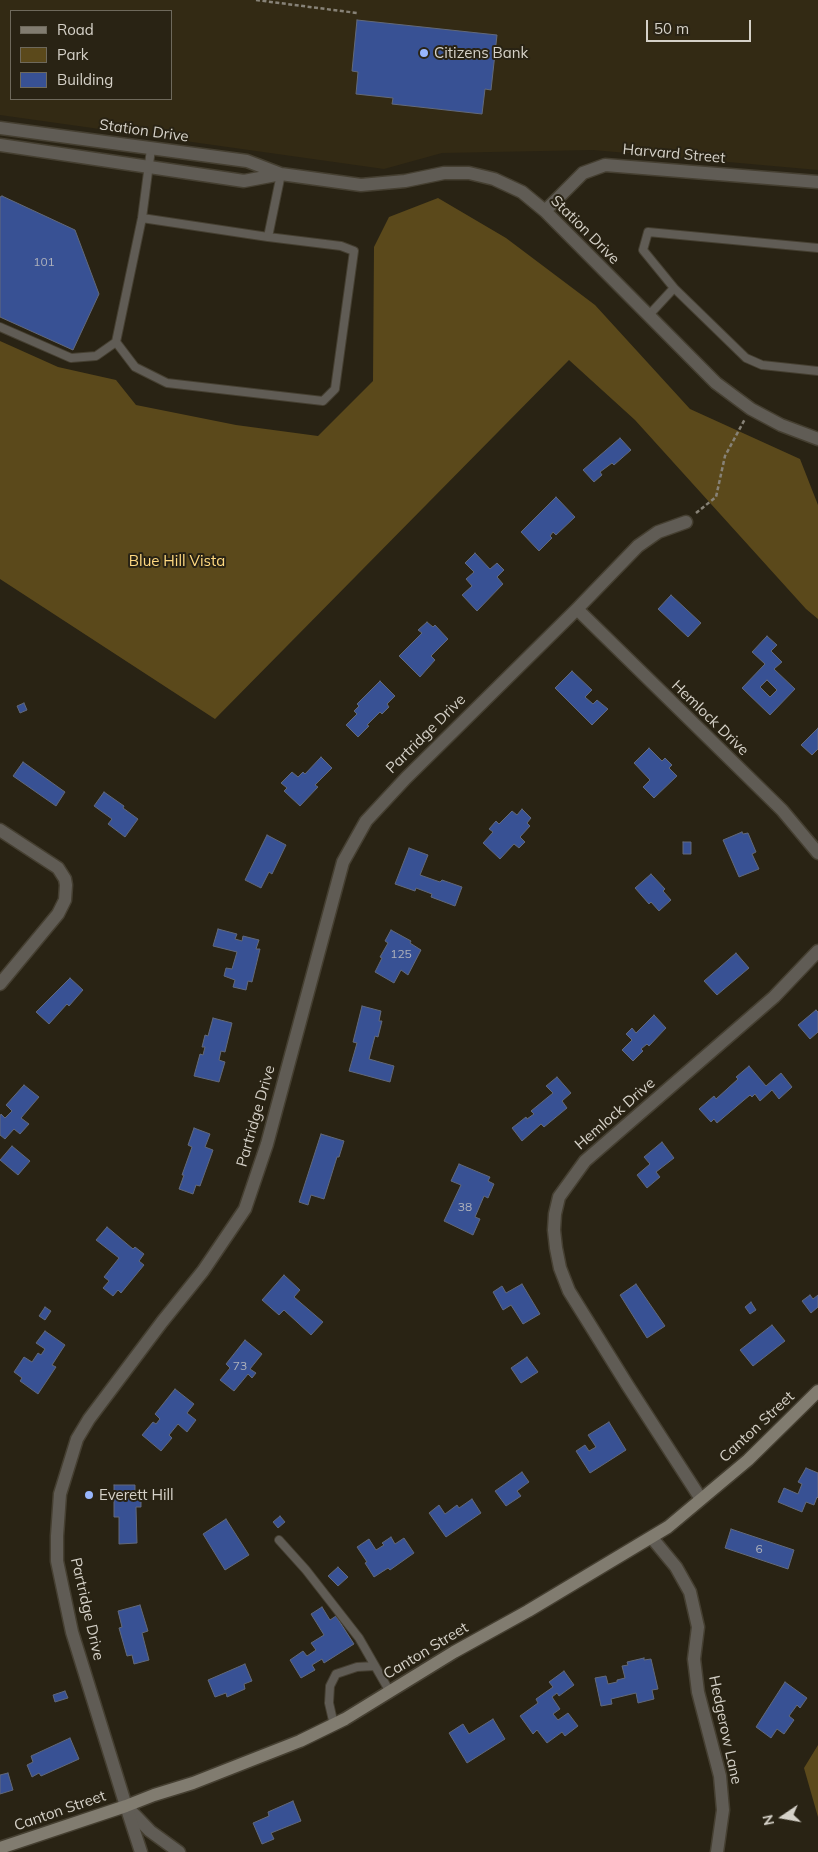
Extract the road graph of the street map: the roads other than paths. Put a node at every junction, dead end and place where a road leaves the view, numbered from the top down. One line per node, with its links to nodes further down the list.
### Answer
1 (0, 128): 3 (street, Station Drive)
2 (0, 145): 4 (street, Station Drive)
3 (151, 149): 4 (lane); 5 (street, Station Drive)
4 (148, 167): 5 (street, Station Drive); 8 (lane)
5 (282, 174): 7 (street, Station Drive); 9 (lane)
6 (818, 182): 7 (street, Harvard Street)
7 (545, 211): 12 (street, Station Drive)
8 (142, 218): 9 (lane); 14 (lane)
9 (268, 238): 14 (lane)
10 (818, 248): 11 (lane)
11 (674, 288): 12 (lane); 15 (lane)
12 (649, 315): 16 (street, Station Drive)
13 (0, 327): 14 (lane)
14 (116, 342)
15 (818, 370)
16 (818, 439)
17 (686, 522): 18 (street, Partridge Drive)
18 (577, 609): 20 (street, Hemlock Drive); 30 (street, Partridge Drive)
19 (0, 830): 22 (street)
20 (818, 853)
21 (818, 951): 24 (street, Hemlock Drive)
22 (0, 984)
23 (818, 1391): 24 (main road, Canton Street)
24 (700, 1500): 25 (main road, Canton Street)
25 (652, 1538): 28 (main road, Canton Street); 34 (street, Hedgerow Lane)
26 (280, 1540): 27 (lane)
27 (375, 1666): 28 (lane); 29 (lane)
28 (390, 1692): 29 (main road, Canton Street)
29 (334, 1725): 30 (main road, Canton Street)
30 (126, 1806): 31 (main road, Canton Street); 32 (street, Partridge Drive); 33 (street)
31 (0, 1848)
32 (141, 1852)
33 (179, 1852)
34 (717, 1852)

